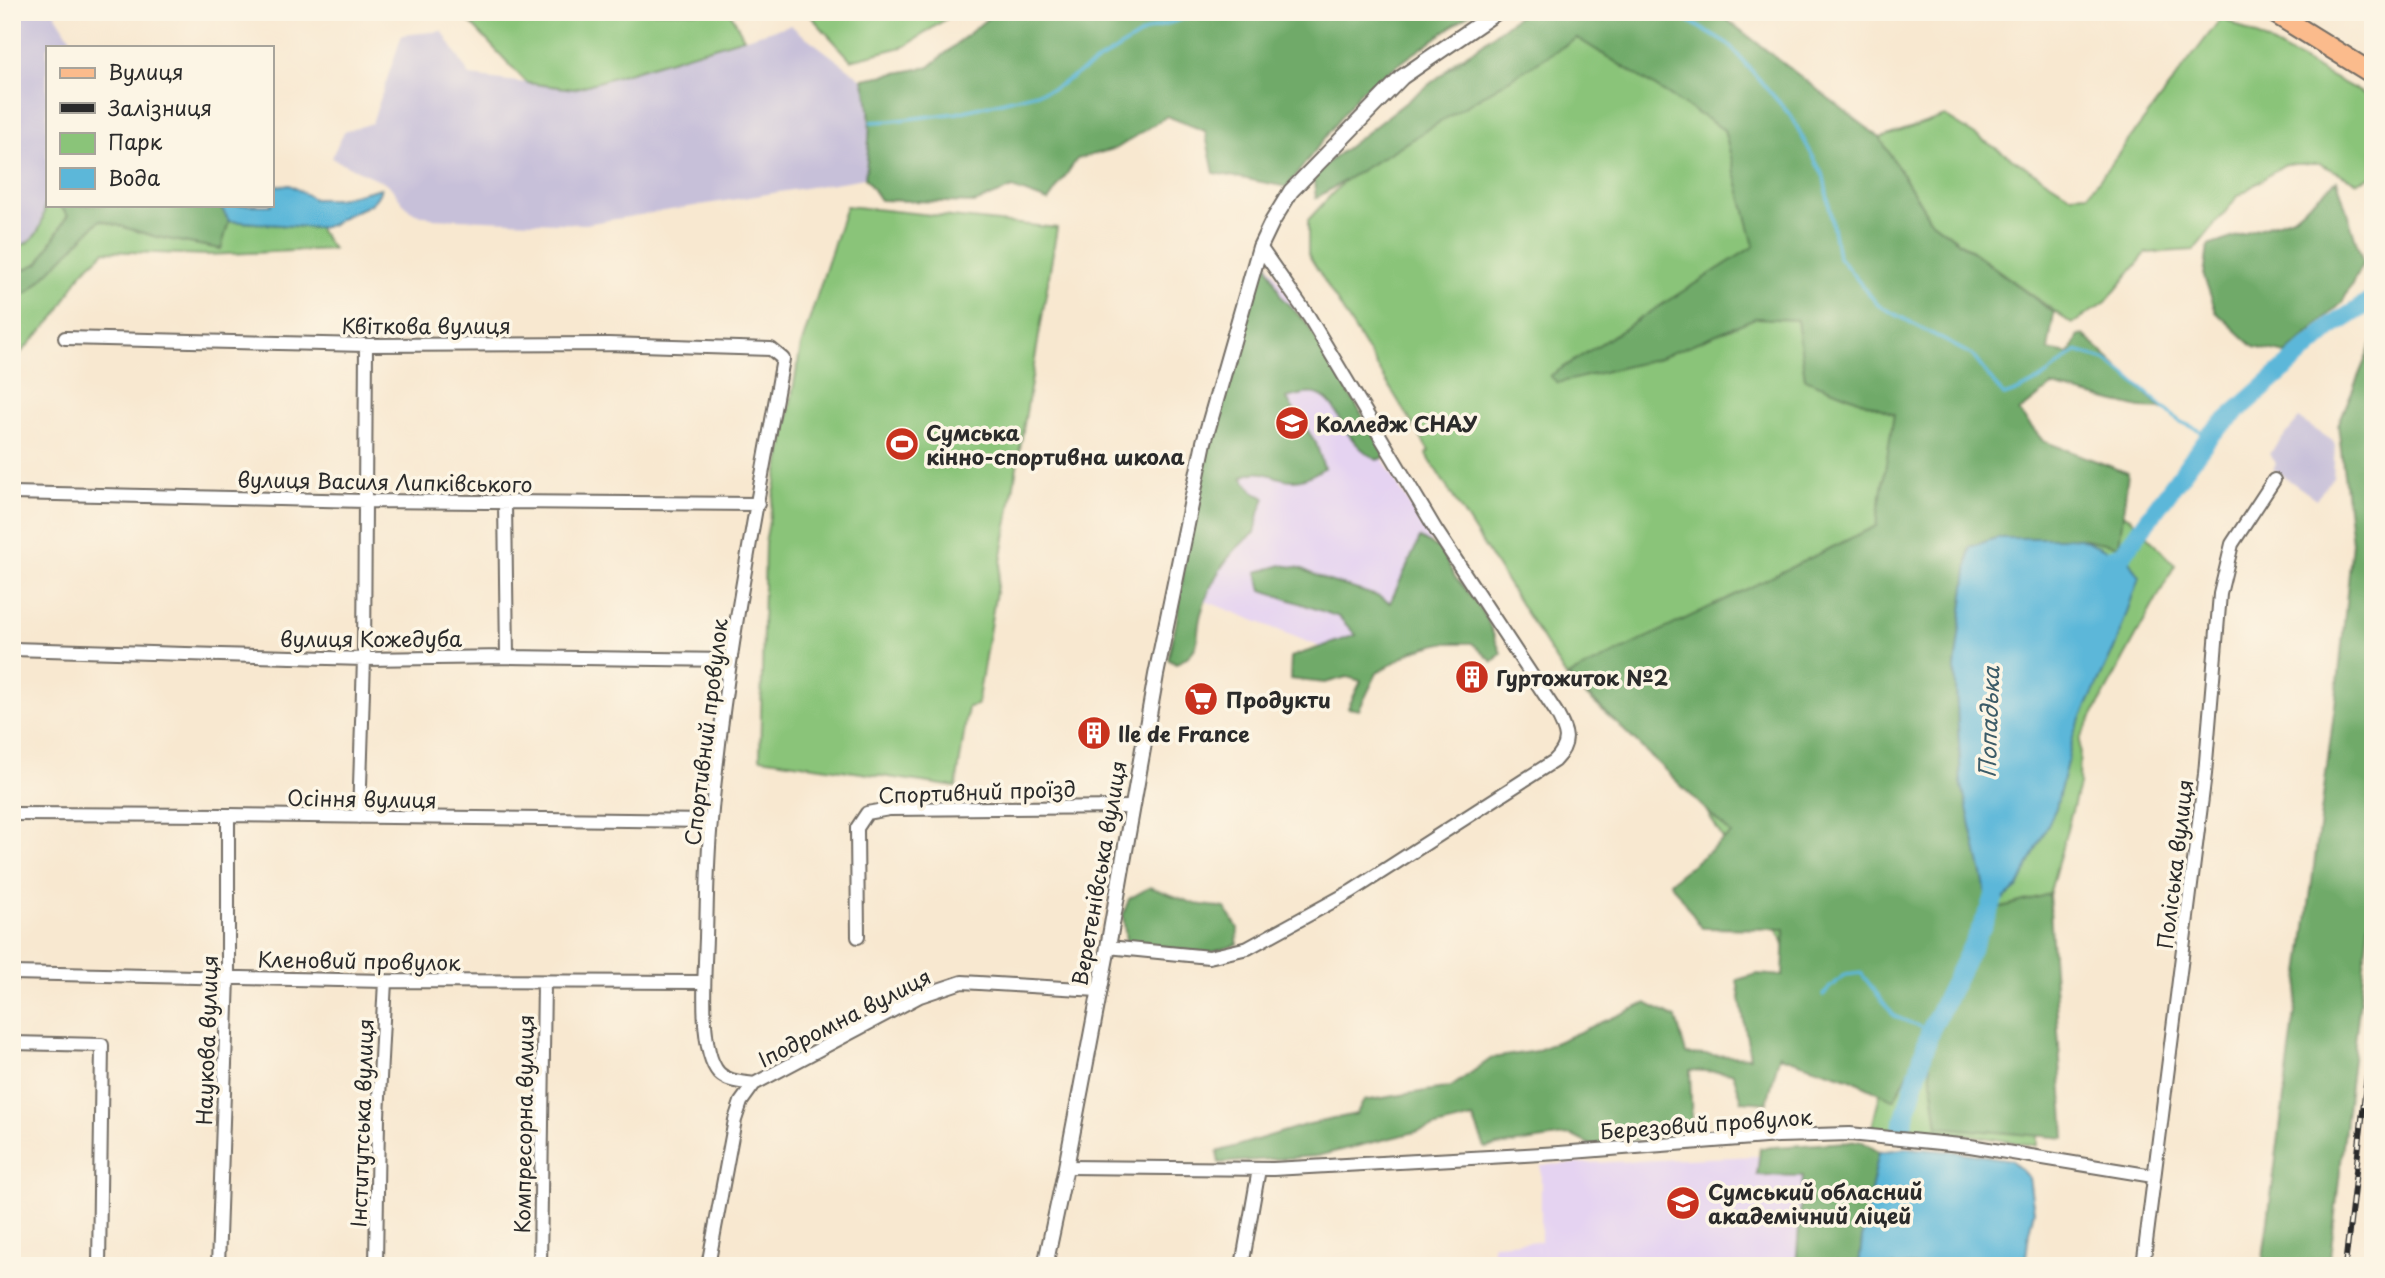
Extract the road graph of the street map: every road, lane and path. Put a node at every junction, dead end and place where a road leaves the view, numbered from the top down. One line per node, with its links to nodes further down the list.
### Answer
1 (1497, 12): 4 (street, Веретенівська вулиця)
2 (2273, 12): 3 (main road)
3 (2373, 74)
4 (1260, 247): 17 (street, Веретенівська вулиця); 23 (street)
5 (65, 338): 6 (street, Квіткова вулиця)
6 (366, 345): 7 (street, Квіткова вулиця); 10 (street)
7 (783, 359): 12 (street, Спортивний провулок)
8 (2274, 480): 34 (street, Поліська вулиця)
9 (12, 493): 10 (street, вулиця Василя Липківського)
10 (365, 501): 11 (street, вулиця Василя Липківського); 15 (street)
11 (505, 502): 12 (street, вулиця Василя Липківського); 14 (street)
12 (758, 504): 16 (street, Спортивний провулок)
13 (12, 649): 15 (street, вулиця Кожедуба)
14 (507, 657): 15 (street, вулиця Кожедуба); 16 (street, вулиця Кожедуба)
15 (364, 659): 20 (street)
16 (730, 660): 21 (street, Спортивний провулок)
17 (1132, 807): 22 (street, Спортивний проїзд); 23 (street, Веретенівська вулиця)
18 (12, 814): 19 (street, Осіння вулиця)
19 (228, 814): 20 (street, Осіння вулиця); 25 (street, Наукова вулиця)
20 (359, 817): 21 (street, Осіння вулиця)
21 (711, 821): 28 (street, Спортивний провулок)
22 (858, 937)
23 (1108, 947): 29 (street, Веретенівська вулиця)
24 (12, 973): 25 (street, Кленовий провулок)
25 (228, 977): 26 (street, Кленовий провулок); 36 (street, Наукова вулиця)
26 (385, 981): 27 (street, Кленовий провулок); 37 (street, Інститутська вулиця)
27 (544, 982): 28 (street, Кленовий провулок); 38 (street, Компресорна вулиця)
28 (704, 982): 31 (street, Спортивний провулок)
29 (1098, 990): 31 (street, Іподромна вулиця); 32 (street, Веретенівська вулиця)
30 (12, 1043): 35 (street)
31 (754, 1084): 39 (street, Іподромна вулиця)
32 (1066, 1167): 33 (street, Березовий провулок); 40 (street, Веретенівська вулиця)
33 (1259, 1169): 34 (street, Березовий провулок); 41 (street)
34 (2153, 1176): 42 (street, Поліська вулиця)
35 (99, 1266)
36 (218, 1266)
37 (376, 1266)
38 (540, 1266)
39 (708, 1266)
40 (1045, 1266)
41 (1242, 1266)
42 (2143, 1266)

